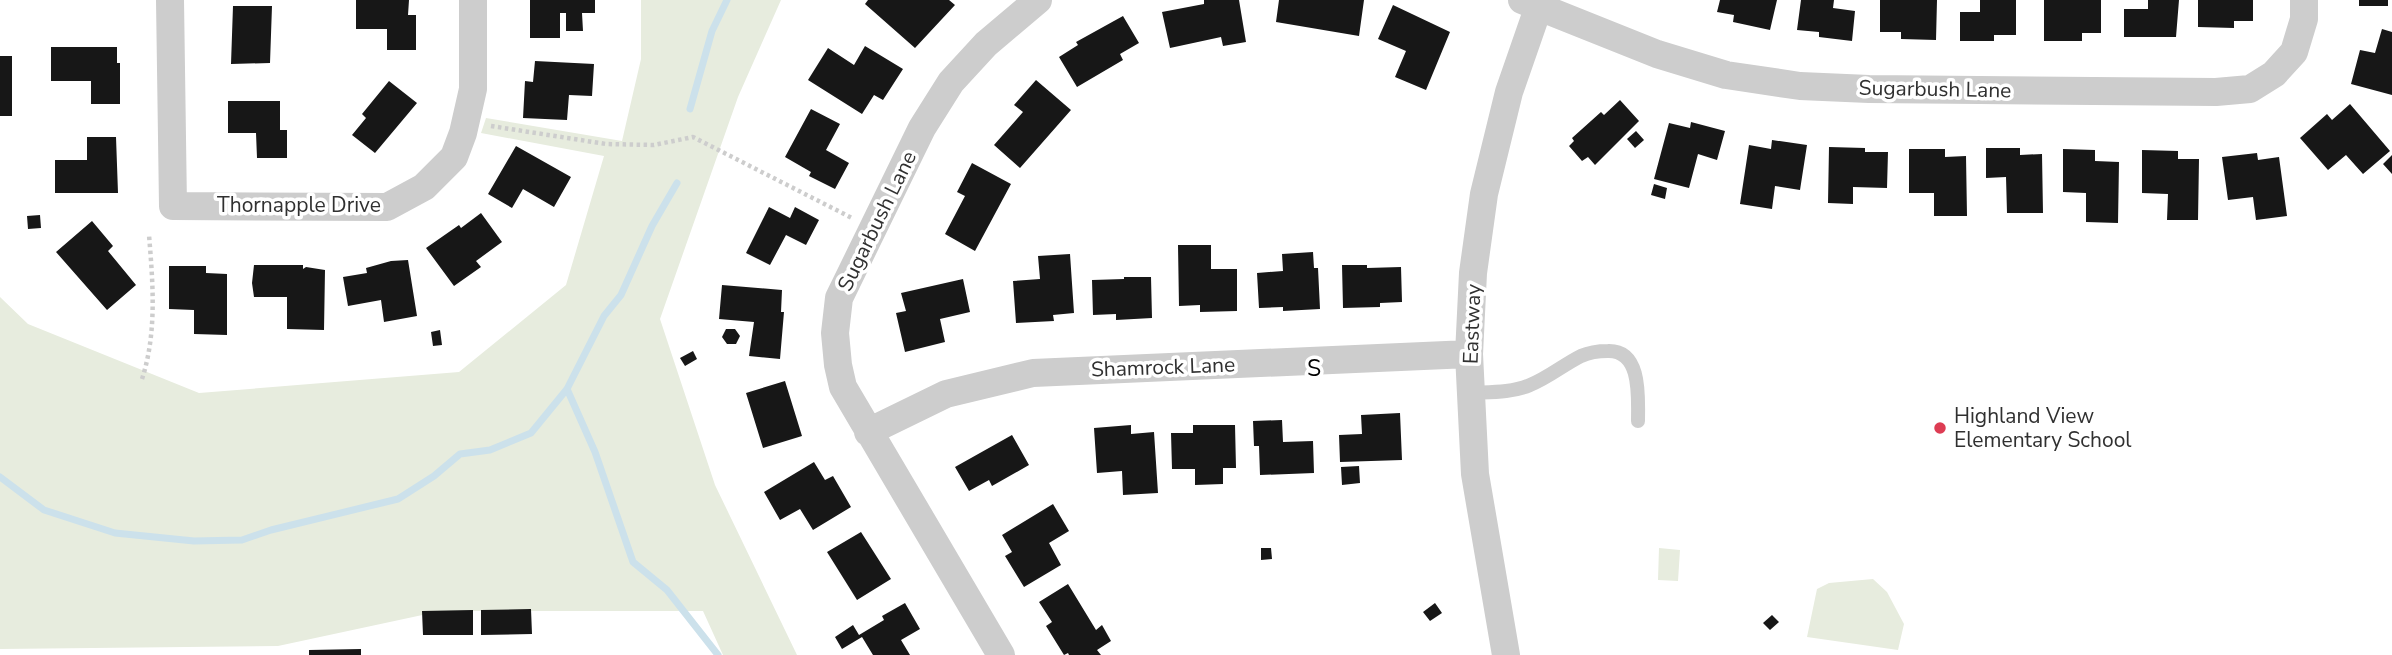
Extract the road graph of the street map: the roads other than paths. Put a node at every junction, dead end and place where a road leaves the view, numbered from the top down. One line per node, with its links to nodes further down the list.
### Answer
1 (170, 0): 2 (street, Thornapple Drive)
2 (472, 0)
3 (1038, 0): 9 (street, Sugarbush Lane)
4 (2304, 0): 5 (street, Sugarbush Lane)
5 (1534, 2): 6 (street, Eastway)
6 (1469, 354): 7 (street, Eastway); 9 (street, Shamrock Lane)
7 (1471, 393): 8 (lane); 11 (street, Eastway)
8 (1638, 421)
9 (868, 432): 10 (street, Sugarbush Lane)
10 (1001, 655)
11 (1506, 655)

